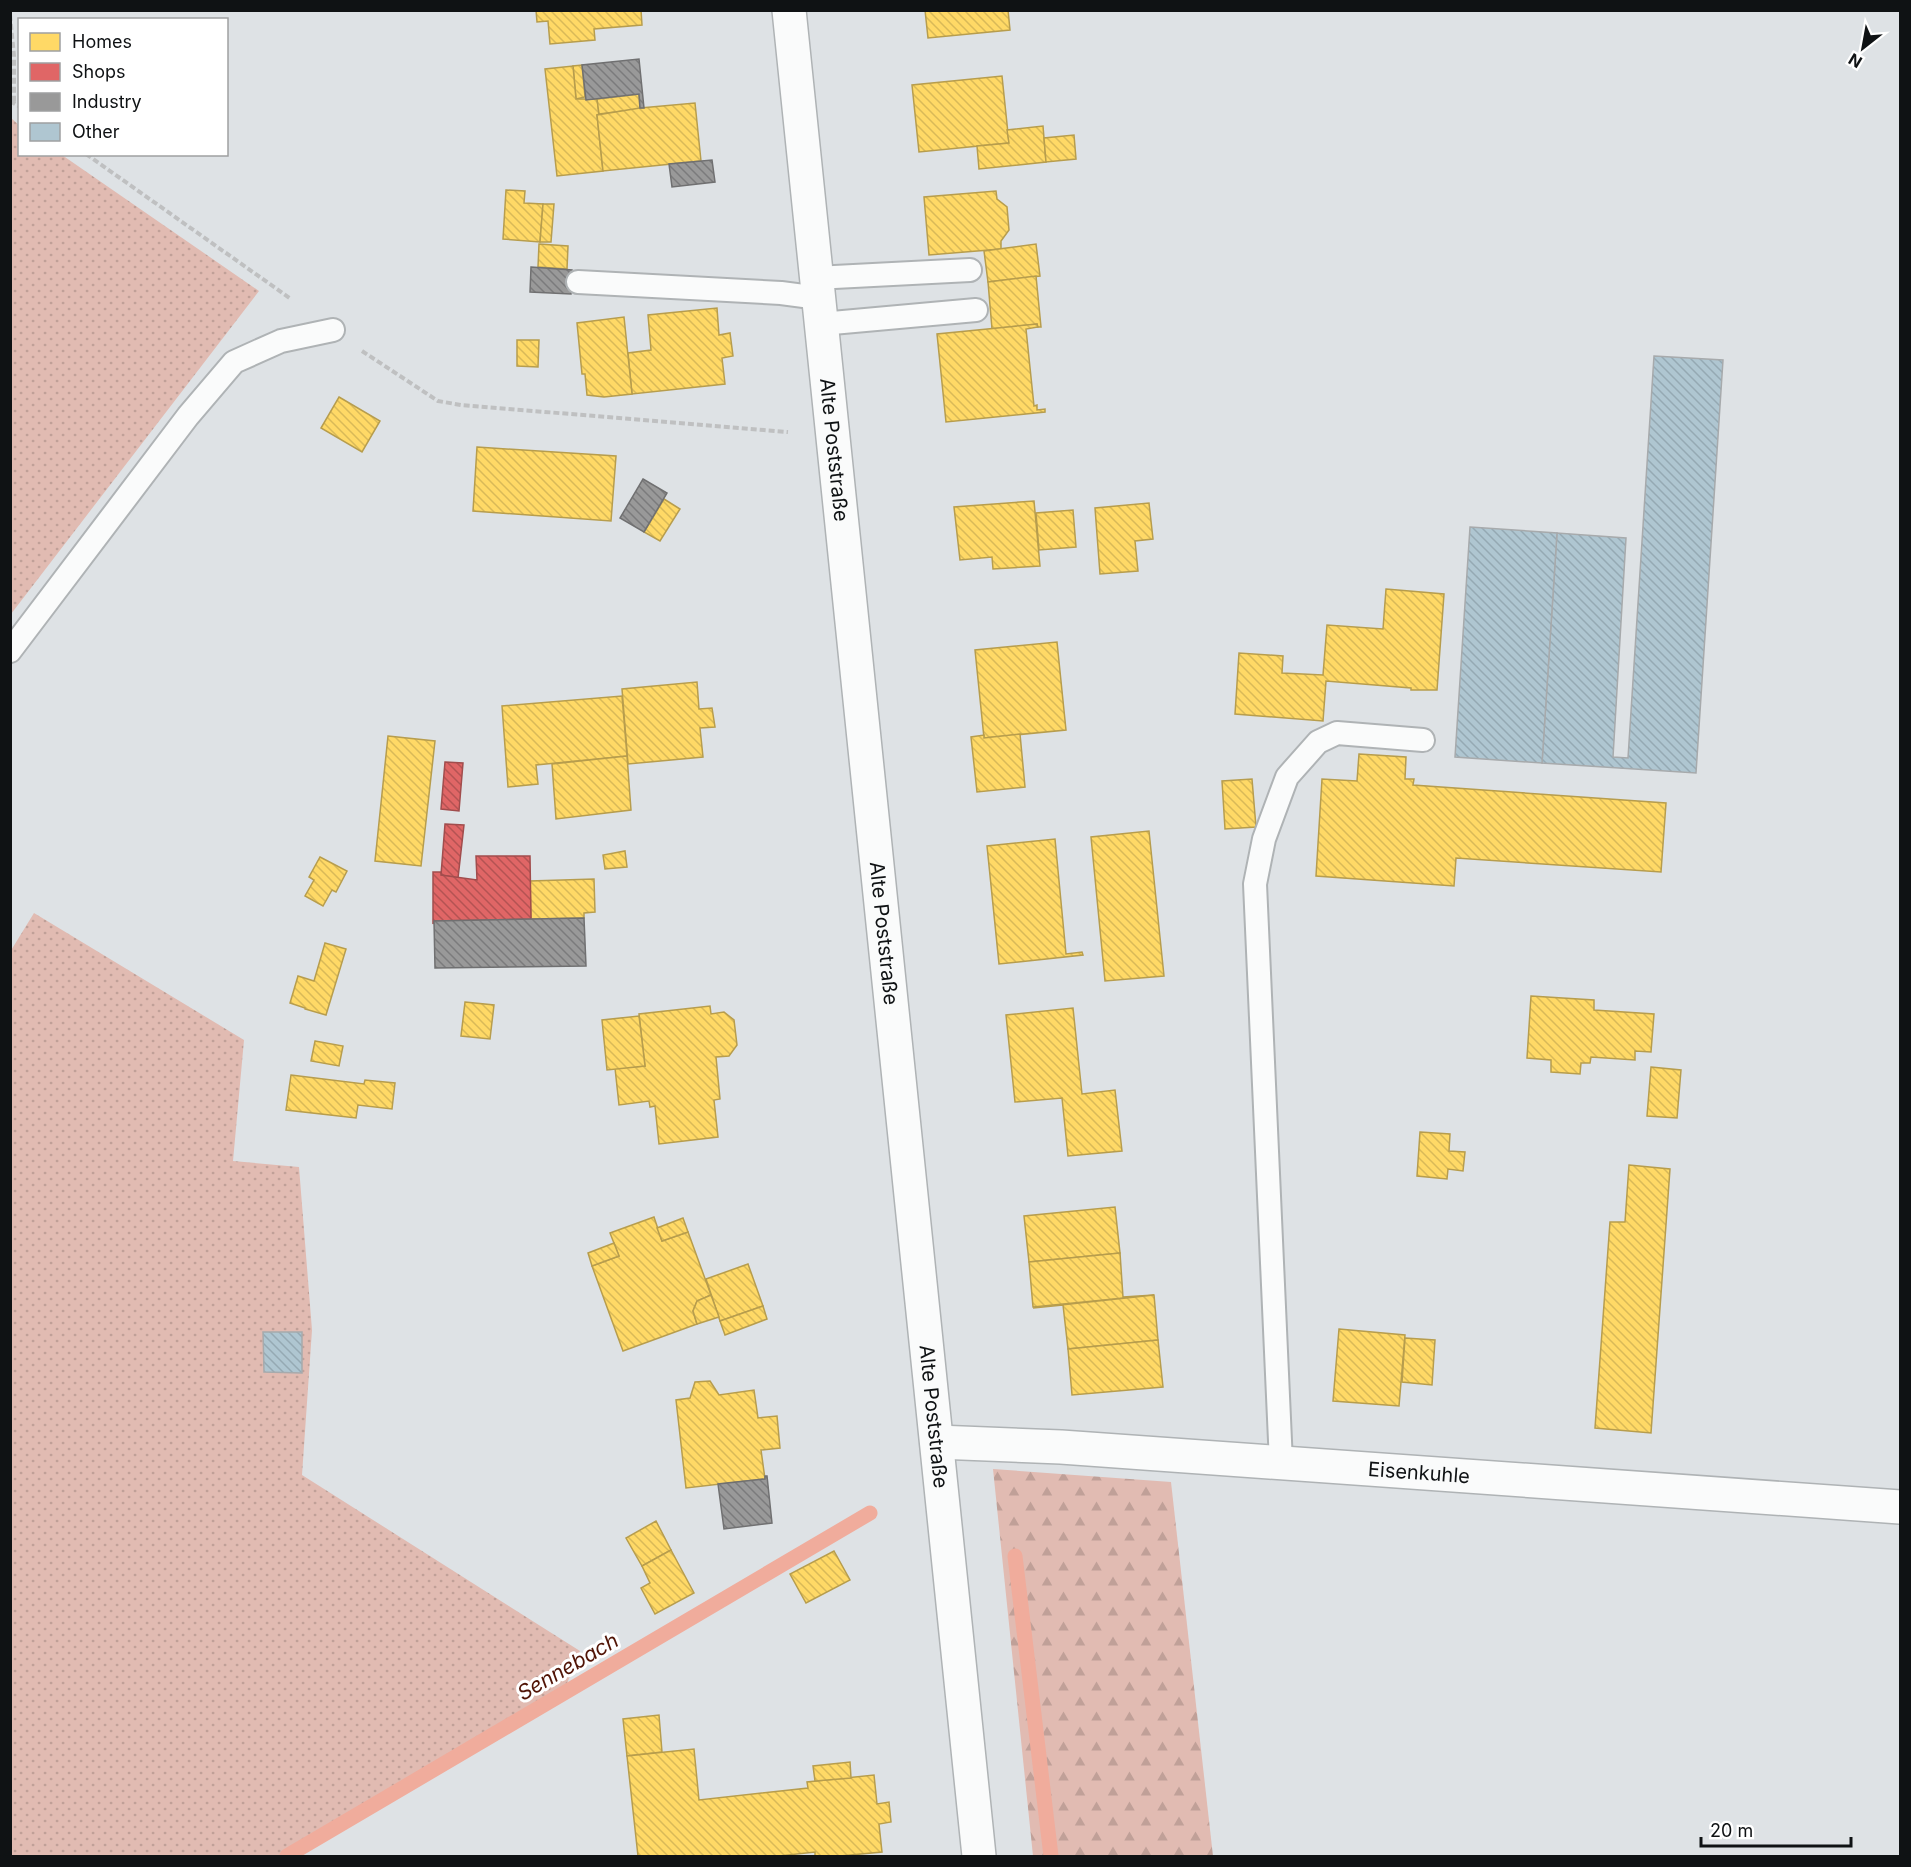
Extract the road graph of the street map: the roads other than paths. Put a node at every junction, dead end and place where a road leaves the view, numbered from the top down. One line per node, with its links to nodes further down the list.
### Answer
1 (789, 10): 4 (street, Alte Poststraße)
2 (970, 270): 4 (lane)
3 (578, 282): 4 (lane)
4 (818, 300): 5 (lane); 9 (street, Alte Poststraße)
5 (976, 310)
6 (333, 330): 7 (lane)
7 (10, 651)
8 (1423, 740): 10 (lane)
9 (936, 1442): 10 (street, Eisenkuhle); 12 (street, Alte Poststraße)
10 (1281, 1463): 11 (street, Eisenkuhle)
11 (1900, 1507)
12 (979, 1857)

